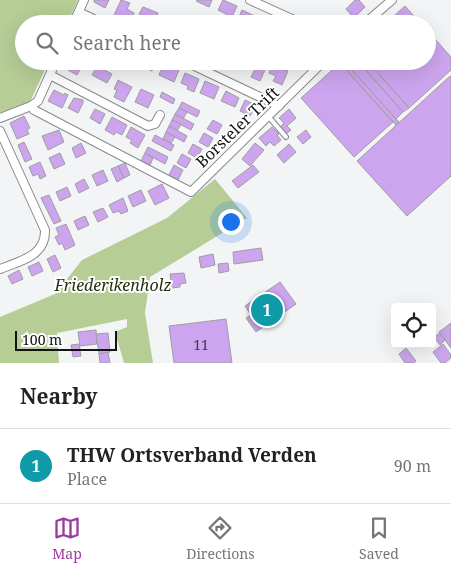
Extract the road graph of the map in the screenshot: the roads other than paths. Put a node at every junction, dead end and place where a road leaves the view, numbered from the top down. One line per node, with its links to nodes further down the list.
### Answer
1 (84, 0): 4 (street)
2 (250, 0): 7 (street)
3 (392, 0): 8 (street)
4 (79, 12): 5 (street); 6 (street)
5 (78, 15)
6 (85, 15)
7 (283, 15)
8 (374, 15)
9 (52, 70): 12 (street)
10 (203, 70): 14 (street)
11 (315, 70): 14 (street, Borsteler Trift)
12 (50, 75): 13 (street); 15 (street)
13 (31, 106): 16 (street, Borsteler Trift); 17 (street)
14 (280, 106): 16 (street, Borsteler Trift)
15 (160, 115)
16 (268, 116): 19 (lane)
17 (0, 118)
18 (0, 131): 20 (street)
19 (286, 137)
20 (0, 269)

